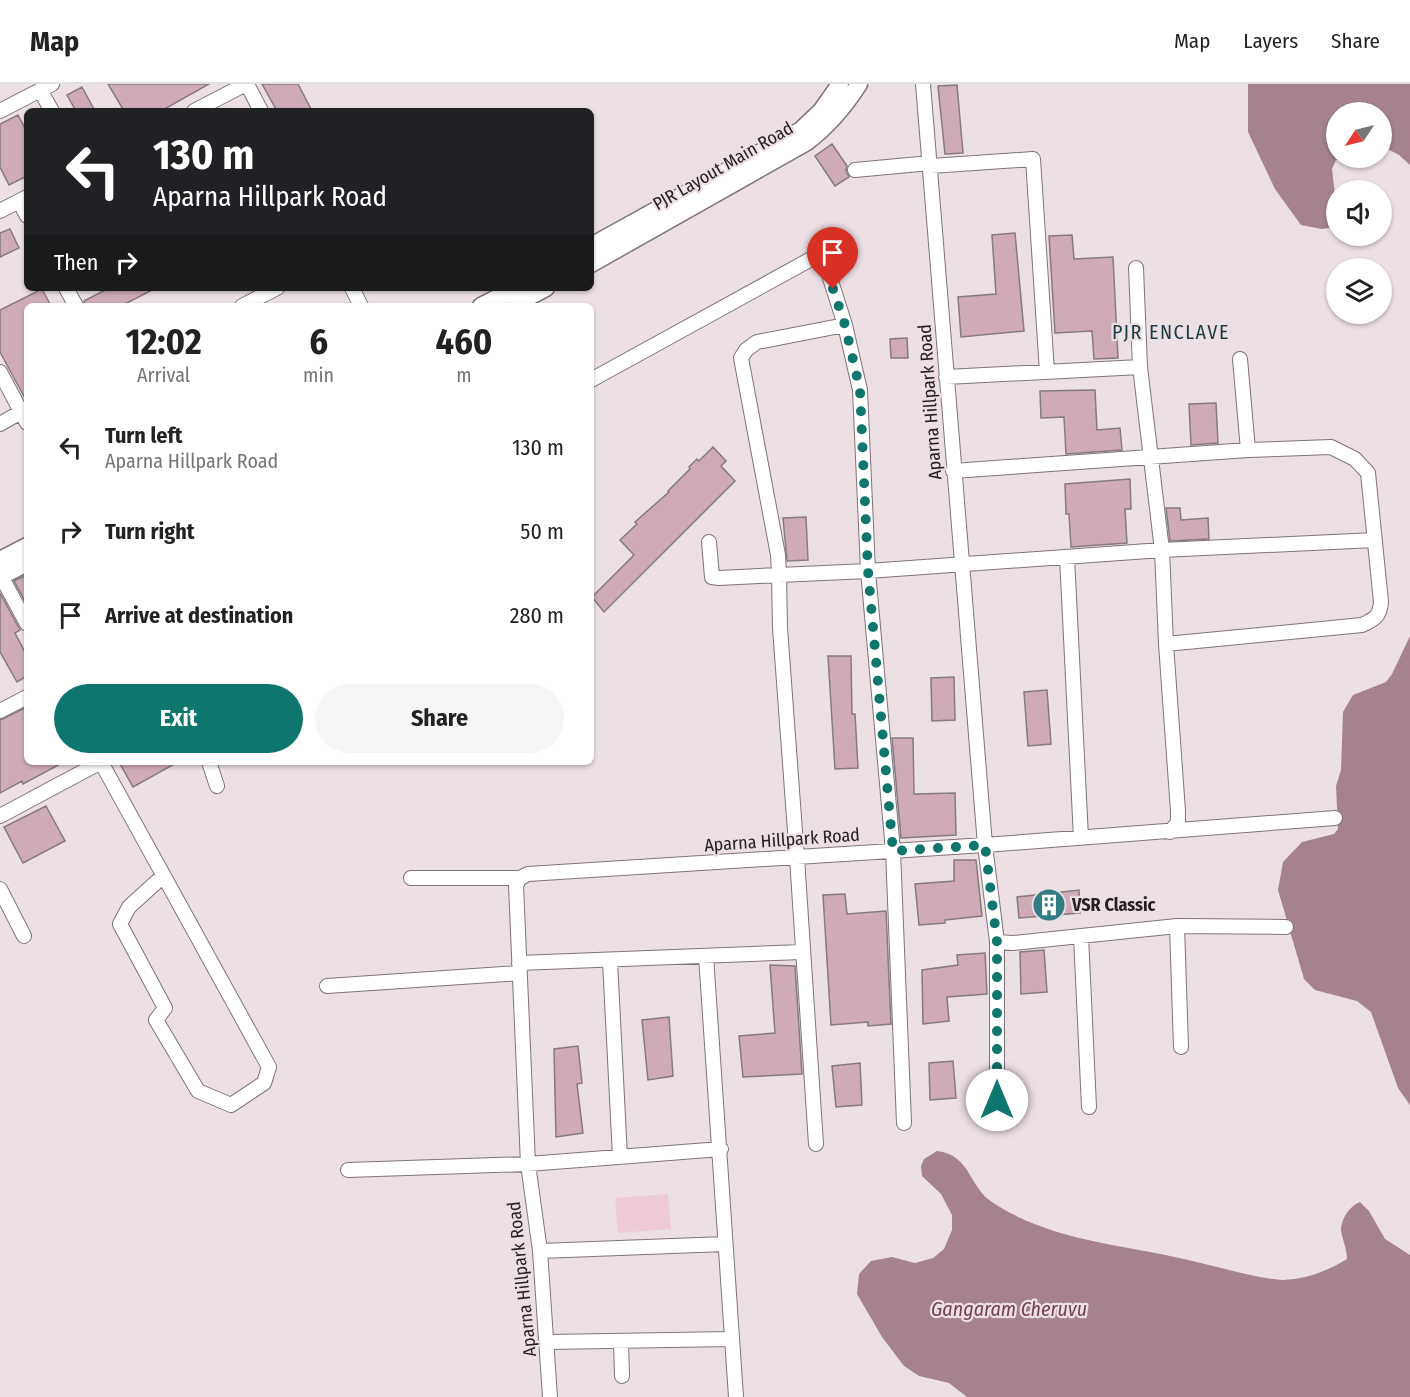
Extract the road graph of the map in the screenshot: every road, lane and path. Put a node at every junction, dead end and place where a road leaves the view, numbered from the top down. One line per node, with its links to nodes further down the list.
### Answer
1 (246, 84): 7 (street); 8 (street)
2 (840, 84): 14 (street)
3 (859, 84): 15 (street, PJR Layout Main Road)
4 (923, 84): 10 (street, Aparna Hillpark Road)
5 (46, 87): 6 (street); 9 (street)
6 (51, 108)
7 (200, 108)
8 (259, 108)
9 (0, 111)
10 (930, 165): 11 (street); 27 (street); 28 (street, Aparna Hillpark Road)
11 (855, 170)
12 (23, 199): 13 (street)
13 (0, 211)
14 (594, 244)
15 (594, 262)
16 (1136, 268): 25 (street)
17 (271, 291): 20 (street)
18 (510, 291): 21 (street)
19 (540, 291): 22 (street)
20 (248, 303)
21 (487, 303)
22 (518, 303)
23 (845, 325): 29 (street); 43 (street); 44 (street)
24 (1240, 359): 32 (street)
25 (1140, 367): 27 (street); 33 (street)
26 (0, 372): 30 (street)
27 (1047, 372): 28 (street)
28 (946, 377): 34 (street, Aparna Hillpark Road)
29 (594, 378)
30 (24, 418): 31 (street)
31 (0, 424)
32 (1248, 450): 33 (street); 35 (street)
33 (1150, 458): 34 (street); 38 (street)
34 (953, 471): 40 (street, Aparna Hillpark Road)
35 (1375, 540): 38 (street); 46 (street)
36 (710, 542): 44 (street)
37 (24, 549): 42 (street)
38 (1162, 550): 39 (street); 46 (street)
39 (1066, 557): 40 (street); 56 (street)
40 (962, 563): 43 (street); 57 (street, Aparna Hillpark Road)
41 (24, 564): 42 (street)
42 (0, 571): 45 (street)
43 (868, 571): 44 (street); 58 (street)
44 (779, 574): 59 (street)
45 (24, 618)
46 (1166, 644): 55 (street)
47 (24, 699): 48 (street)
48 (0, 711)
49 (95, 765): 53 (street)
50 (103, 765): 60 (street)
51 (210, 765): 52 (street)
52 (217, 786)
53 (0, 816)
54 (1335, 818): 55 (street)
55 (1170, 832): 56 (street)
56 (1081, 838): 57 (street)
57 (985, 845): 58 (street, Aparna Hillpark Road); 68 (street)
58 (893, 851): 59 (street, Aparna Hillpark Road); 77 (street)
59 (797, 858): 62 (street, Aparna Hillpark Road); 69 (street)
60 (163, 876): 60 (street)
61 (411, 878): 62 (street)
62 (520, 878): 72 (street, Aparna Hillpark Road)
63 (0, 889): 66 (street)
64 (1177, 926): 65 (street); 67 (street); 74 (street)
65 (1286, 927)
66 (24, 936)
67 (1081, 936): 68 (street); 76 (street)
68 (997, 942): 75 (street)
69 (802, 952): 70 (street); 78 (street)
70 (706, 956): 71 (street); 79 (street)
71 (610, 960): 72 (street); 80 (street)
72 (519, 968): 73 (street); 81 (street, Aparna Hillpark Road)
73 (327, 986)
74 (1181, 1047)
75 (997, 1100)
76 (1089, 1107)
77 (904, 1123)
78 (816, 1144)
79 (721, 1149): 80 (street); 83 (street)
80 (620, 1157): 81 (street)
81 (528, 1164): 82 (street); 84 (street, Aparna Hillpark Road)
82 (348, 1170)
83 (725, 1244): 84 (street); 85 (street)
84 (540, 1251): 87 (street, Aparna Hillpark Road)
85 (732, 1339): 86 (street); 90 (street)
86 (621, 1341): 87 (street); 88 (street)
87 (547, 1342): 89 (street, Aparna Hillpark Road)
88 (622, 1376)
89 (550, 1397)
90 (736, 1397)

